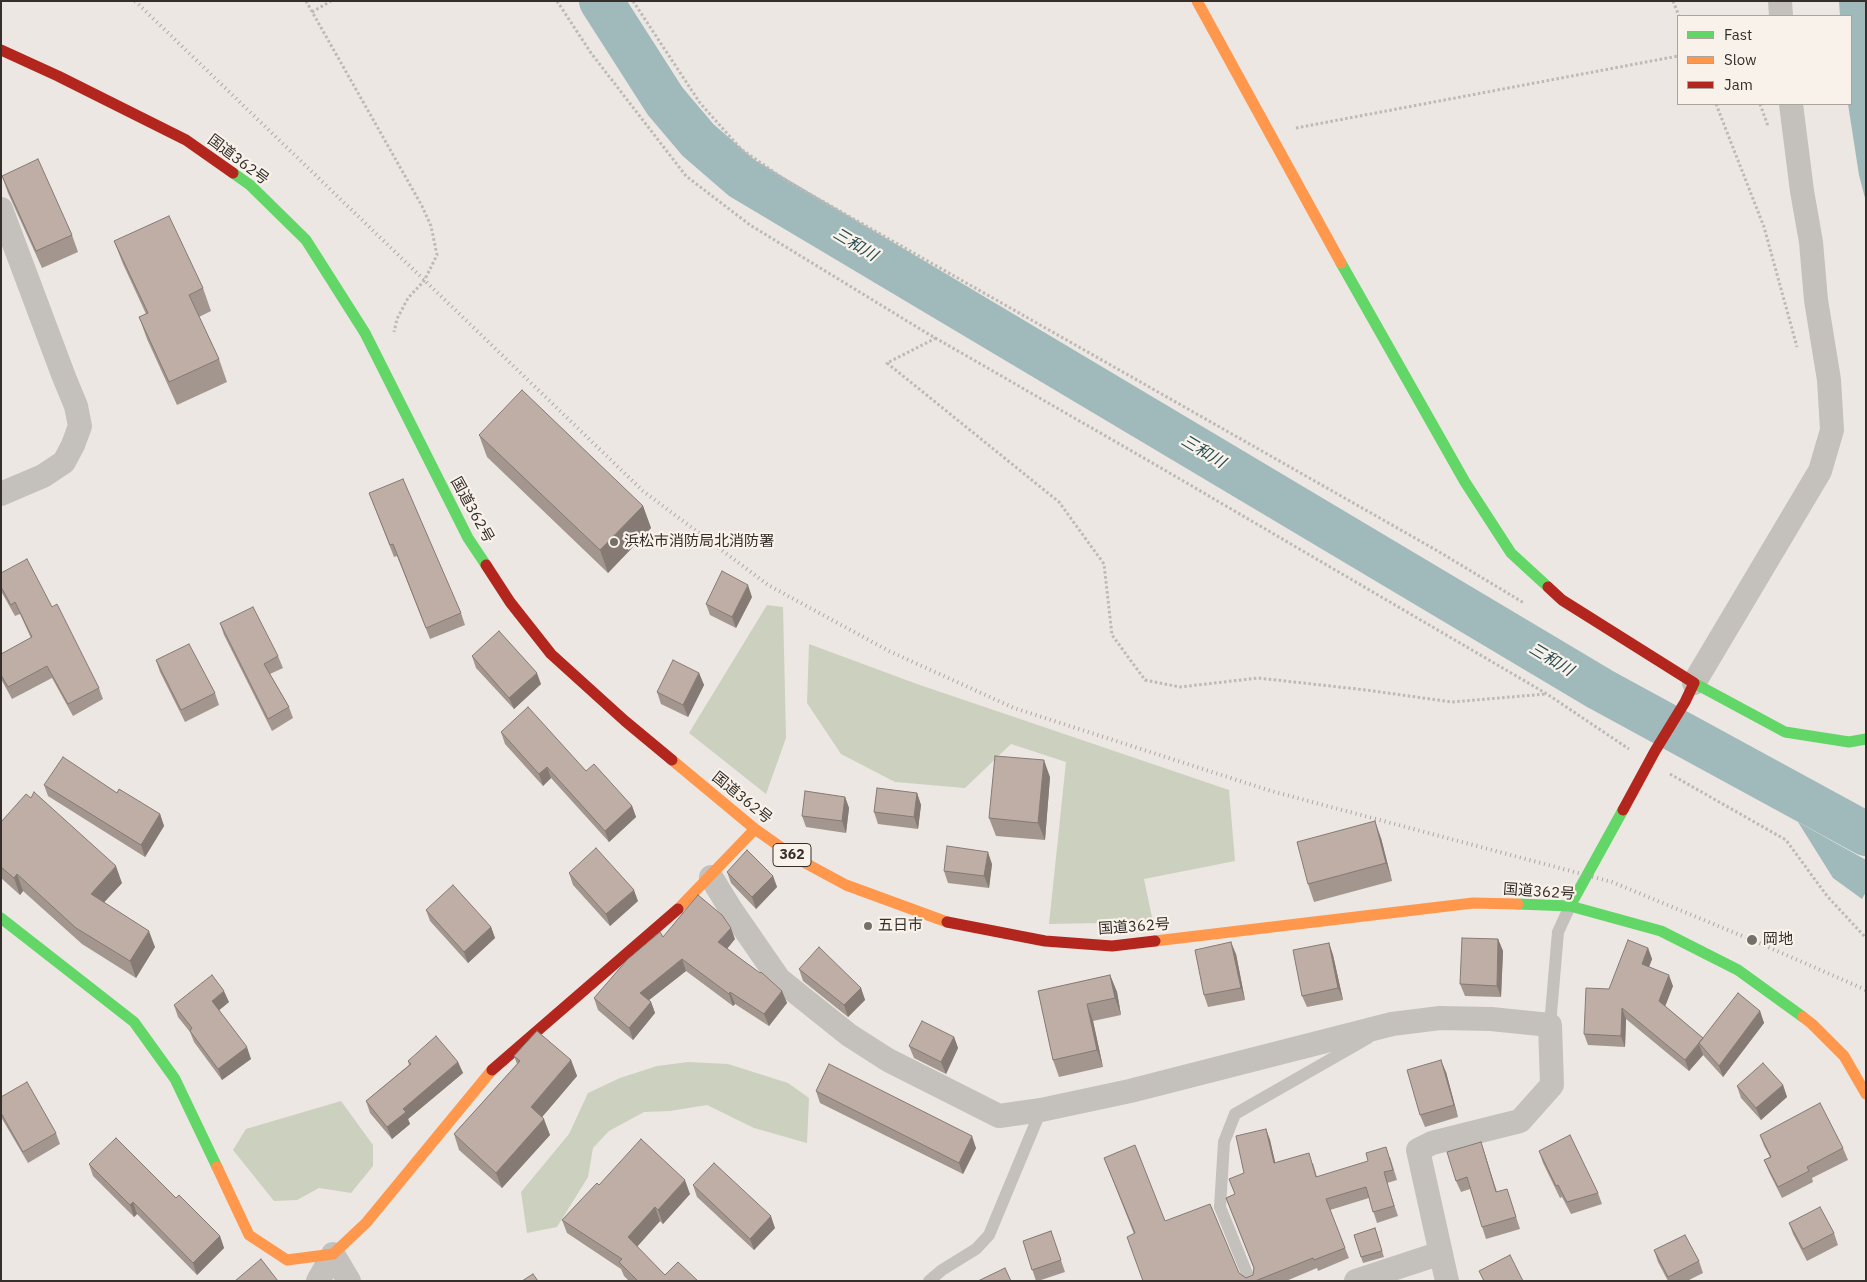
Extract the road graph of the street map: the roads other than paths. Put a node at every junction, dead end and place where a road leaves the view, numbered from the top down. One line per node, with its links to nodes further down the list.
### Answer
1 (1197, 1): 8 (main road)
2 (1780, 1): 3 (street)
3 (1781, 15)
4 (1, 50): 10 (main road, 国道362号 / 362)
5 (1791, 105): 8 (street)
6 (1, 209): 7 (street)
7 (1, 494)
8 (1690, 692): 9 (main road); 12 (main road)
9 (1866, 739)
10 (755, 829): 11 (main road); 12 (main road, 国道362号 / 362)
11 (710, 877): 17 (street); 19 (main road)
12 (1570, 906): 15 (lane); 16 (main road, 国道362号 / 362)
13 (1, 918): 19 (main road)
14 (1392, 1024): 15 (street); 17 (street); 23 (lane)
15 (1550, 1025): 18 (street)
16 (1866, 1094)
17 (1040, 1110): 22 (lane)
18 (1441, 1253): 24 (street); 25 (street)
19 (333, 1254): 20 (street); 21 (street)
20 (318, 1281)
21 (349, 1281)
22 (929, 1281)
23 (1250, 1281)
24 (1356, 1281)
25 (1447, 1281)

